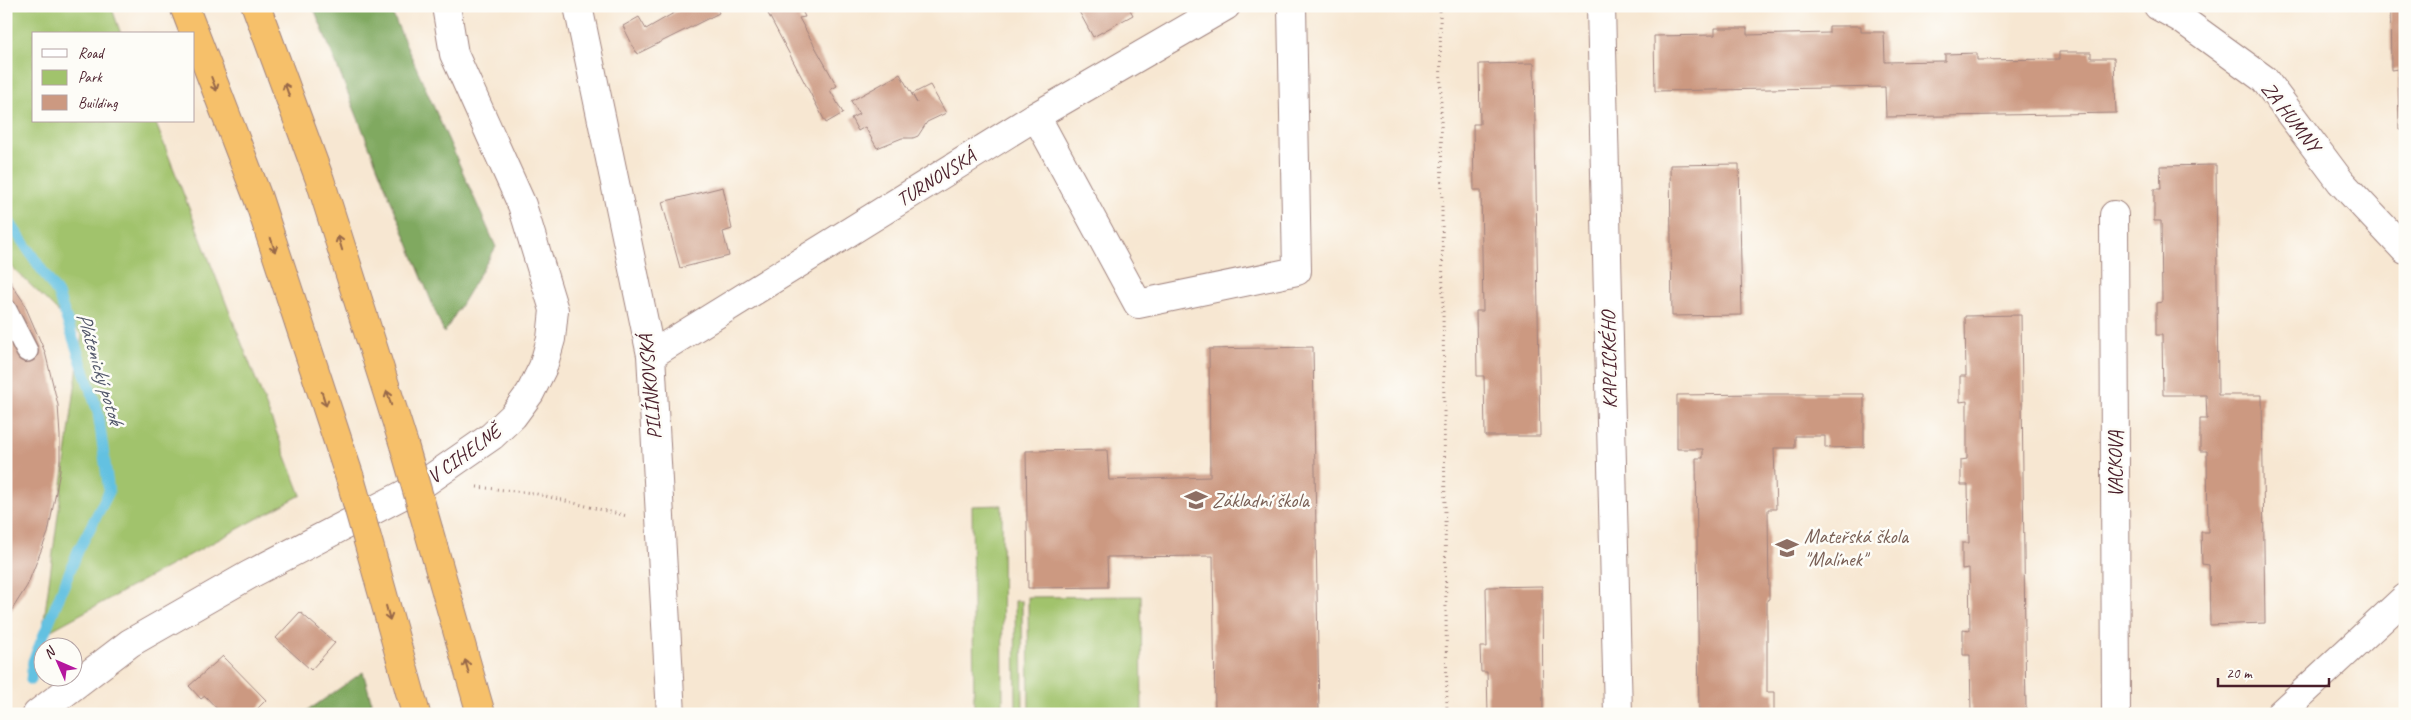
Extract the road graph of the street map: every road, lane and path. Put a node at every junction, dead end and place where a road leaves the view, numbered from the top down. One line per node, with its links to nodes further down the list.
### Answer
1 (184, 6): 10 (highway, one-way to 10, bridge)
2 (256, 6): 24 (highway, one-way to 2, bridge)
3 (446, 6): 18 (street, V CIHELNĚ)
4 (578, 6): 17 (street, PILÍNKOVSKÁ)
5 (1226, 6): 12 (street, TURNOVSKÁ)
6 (1292, 6): 12 (street)
7 (1440, 6): 26 (path)
8 (1601, 6): 27 (street, KAPLICKÉHO)
9 (2158, 6): 14 (street, ZA HUMNY)
10 (194, 32)
11 (195, 35): 23 (highway, one-way to 23, bridge)
12 (1036, 116): 17 (street, TURNOVSKÁ)
13 (2114, 215): 28 (street, VACKOVA)
14 (2405, 250)
15 (6, 310): 16 (lane)
16 (27, 351)
17 (651, 356): 19 (street, PILÍNKOVSKÁ)
18 (445, 467): 19 (path); 22 (street, V CIHELNĚ)
19 (660, 524): 25 (street, PILÍNKOVSKÁ)
20 (2405, 598): 21 (street)
21 (2296, 709)
22 (37, 714)
23 (416, 714)
24 (481, 714)
25 (671, 714)
26 (1447, 714)
27 (1618, 714)
28 (2116, 714)

